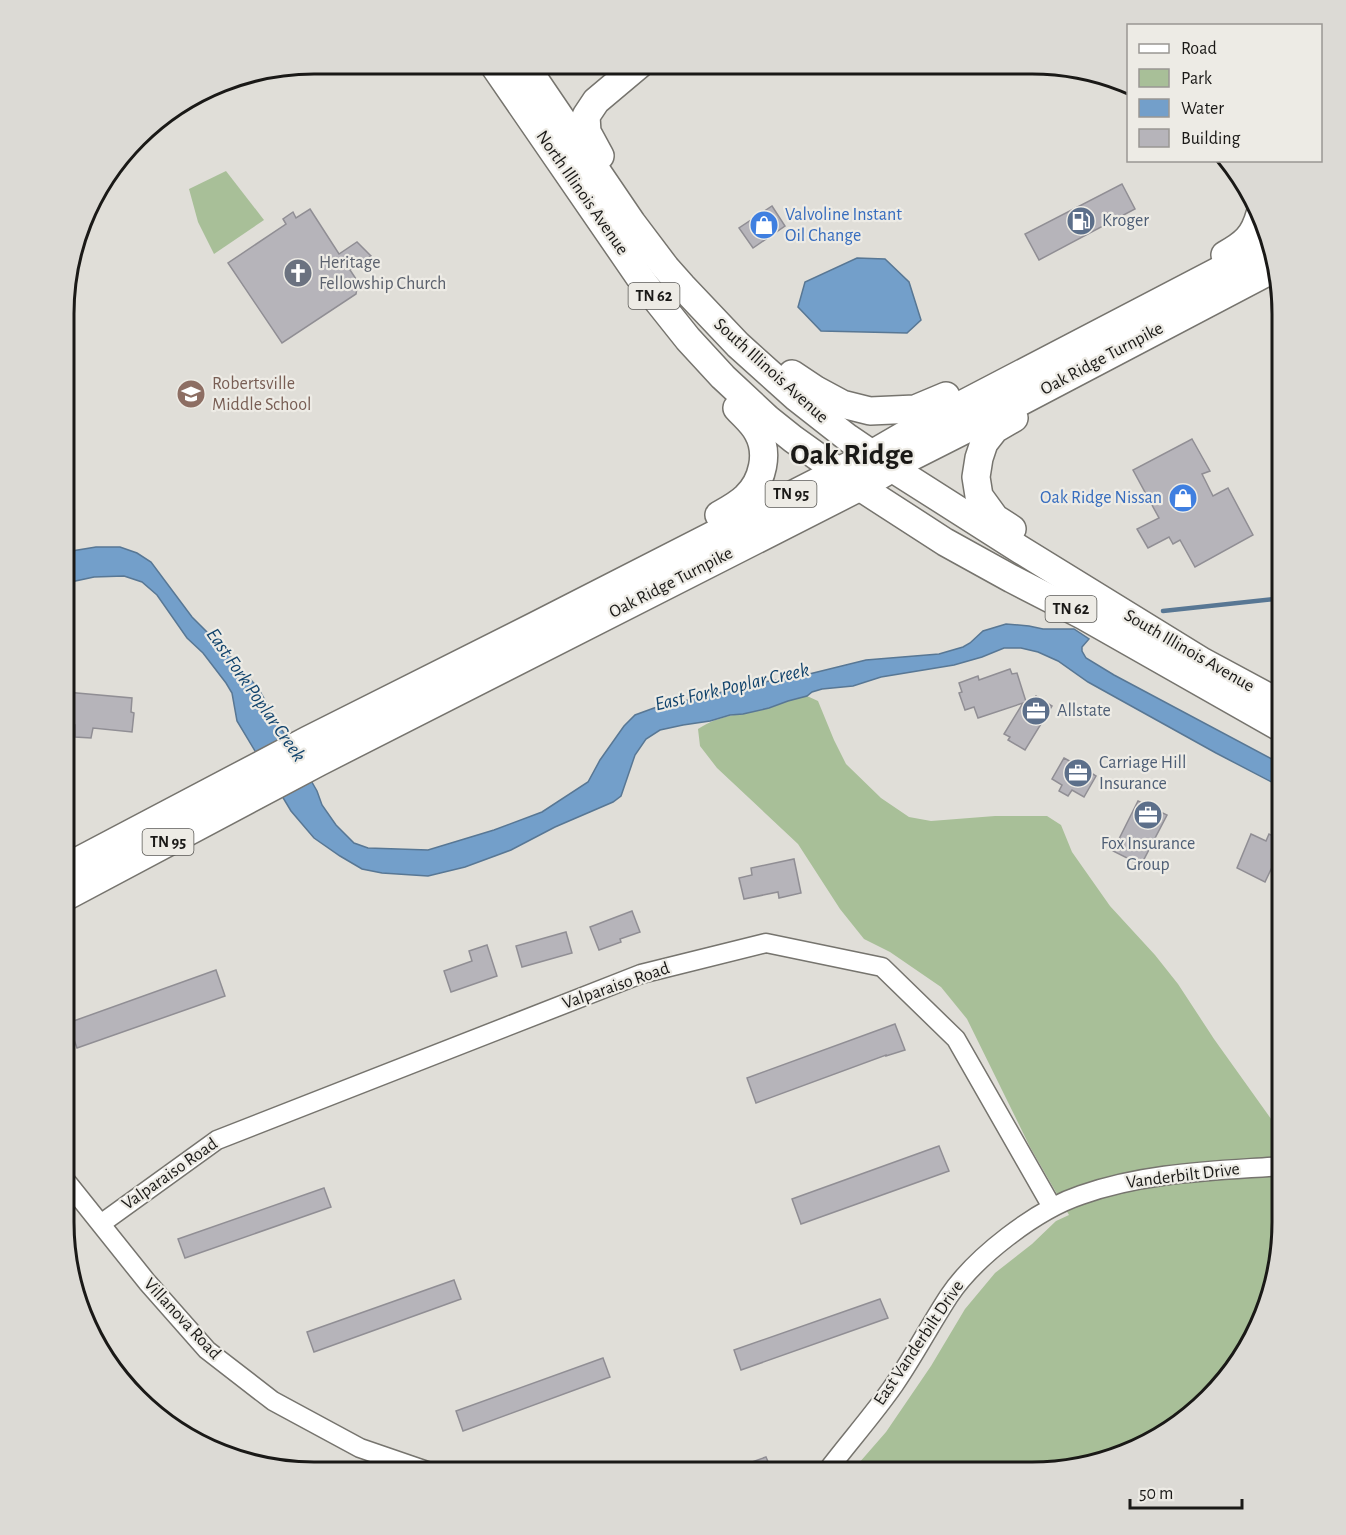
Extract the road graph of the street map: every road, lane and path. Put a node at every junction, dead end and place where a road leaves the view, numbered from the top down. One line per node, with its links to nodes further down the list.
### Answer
1 (501, 74): 12 (highway, North Illinois Avenue / TN 62)
2 (531, 74): 5 (highway, South Illinois Avenue / TN 62)
3 (622, 74): 5 (highway)
4 (628, 74): 8 (highway)
5 (540, 88): 8 (highway, South Illinois Avenue / TN 62)
6 (1255, 225): 11 (highway)
7 (1263, 248): 11 (highway, Oak Ridge Turnpike / TN 95)
8 (666, 268): 10 (highway, South Illinois Avenue / TN 62)
9 (1269, 271): 13 (highway, Oak Ridge Turnpike / TN 95)
10 (705, 310): 11 (highway); 14 (highway, South Illinois Avenue / TN 62)
11 (1112, 326): 14 (highway, Oak Ridge Turnpike / TN 95)
12 (688, 339): 15 (highway, North Illinois Avenue / TN 62); 18 (highway)
13 (1101, 359): 14 (highway, Oak Ridge Turnpike / TN 95); 19 (highway)
14 (882, 461): 15 (highway, Oak Ridge Turnpike / TN 95); 16 (highway, Oak Ridge Turnpike / TN 95); 19 (highway, South Illinois Avenue / TN 62)
15 (837, 470): 16 (highway, North Illinois Avenue / TN 62); 18 (highway, Oak Ridge Turnpike / TN 95)
16 (861, 487): 17 (highway, South Illinois Avenue / TN 62); 21 (highway, Oak Ridge Turnpike / TN 95)
17 (888, 506): 21 (highway); 22 (highway, South Illinois Avenue / TN 62)
18 (634, 575): 23 (highway, Oak Ridge Turnpike / TN 95)
19 (1086, 590): 20 (highway, South Illinois Avenue / TN 62)
20 (1272, 699)
21 (442, 700): 23 (highway, Oak Ridge Turnpike / TN 95)
22 (1272, 723)
23 (313, 751): 24 (highway, Oak Ridge Turnpike / TN 95)
24 (266, 776): 25 (highway); 26 (highway, Oak Ridge Turnpike / TN 95)
25 (74, 864)
26 (74, 892)
27 (1272, 1167): 29 (street, Vanderbilt Drive)
28 (74, 1190): 30 (street, Villanova Road)
29 (1052, 1207): 30 (street, Valparaiso Road); 32 (street, East Vanderbilt Drive)
30 (102, 1223): 31 (street, Villanova Road)
31 (399, 1462)
32 (835, 1462)

